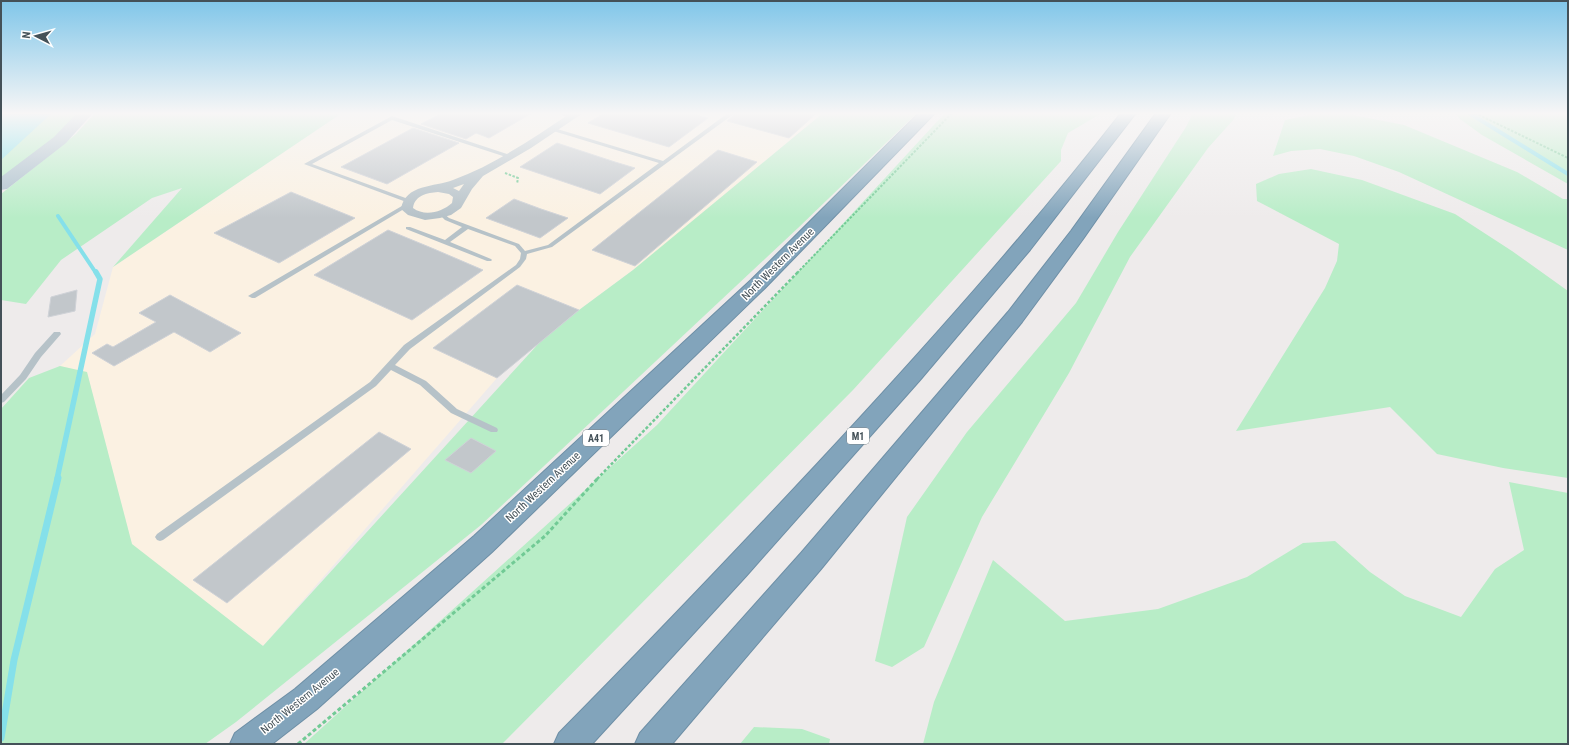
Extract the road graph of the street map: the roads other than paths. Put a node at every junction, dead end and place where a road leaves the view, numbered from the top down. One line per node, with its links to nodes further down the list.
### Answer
1 (50, 148): 13 (main road)
2 (337, 148): 16 (lane)
3 (483, 148): 10 (lane)
4 (521, 148): 10 (street)
5 (614, 148): 11 (lane)
6 (685, 148): 11 (lane)
7 (893, 148): 29 (highway, North Western Avenue / A41)
8 (1103, 148): 30 (highway, M1)
9 (1139, 148): 31 (highway)
10 (508, 156): 12 (street)
11 (664, 163): 21 (lane)
12 (477, 175): 14 (street); 15 (street)
13 (1, 185)
14 (437, 189): 15 (street); 16 (street)
15 (459, 201): 17 (street)
16 (408, 203): 17 (street); 23 (lane)
17 (442, 214): 18 (lane)
18 (468, 226): 20 (lane); 21 (lane)
19 (408, 228): 20 (lane)
20 (444, 243): 22 (lane)
21 (524, 253): 25 (lane)
22 (489, 260)
23 (252, 296)
24 (57, 334): 26 (lane)
25 (390, 366): 27 (lane); 28 (lane)
26 (1, 400)
27 (494, 430)
28 (160, 537)
29 (246, 744)
30 (570, 744)
31 (651, 744)

